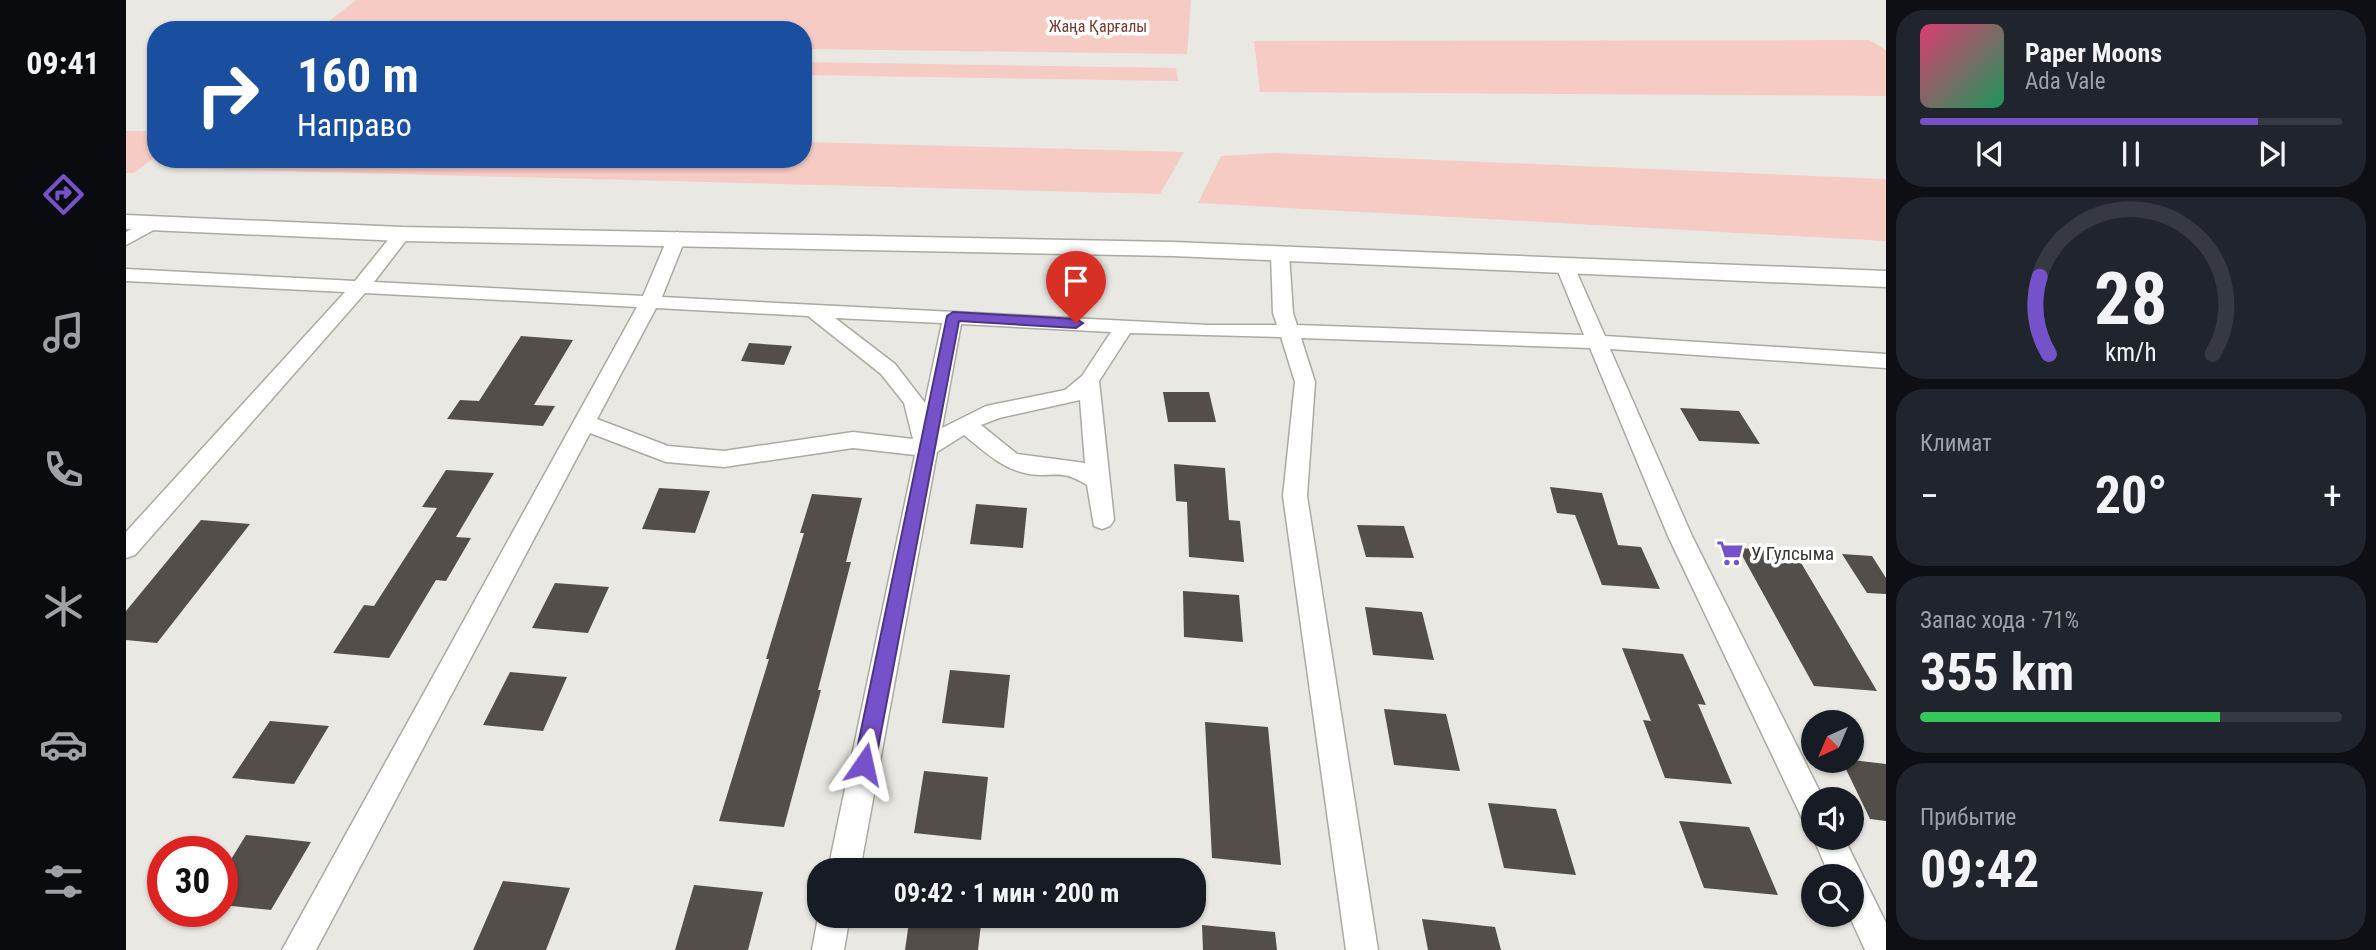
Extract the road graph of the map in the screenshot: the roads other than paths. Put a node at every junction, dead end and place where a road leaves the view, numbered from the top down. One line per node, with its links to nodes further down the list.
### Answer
1 (126, 222): 2 (main road)
2 (155, 222): 3 (main road); 5 (street)
3 (402, 234): 4 (main road); 10 (street)
4 (677, 237): 6 (main road); 11 (street)
5 (126, 240)
6 (1280, 254): 7 (main road); 15 (street)
7 (1564, 264): 9 (main road); 16 (street)
8 (126, 275): 10 (street)
9 (1886, 279)
10 (362, 285): 11 (street); 24 (street)
11 (650, 302): 12 (street); 19 (street)
12 (815, 312): 13 (street); 21 (street)
13 (953, 316): 14 (street); 21 (street)
14 (1125, 326): 15 (street); 18 (street)
15 (1288, 330): 16 (street); 31 (street)
16 (1596, 341): 17 (street); 25 (street)
17 (1886, 361)
18 (1089, 382): 20 (street); 22 (street)
19 (585, 423): 21 (street); 29 (street)
20 (965, 424): 21 (street); 22 (street)
21 (927, 448): 26 (street)
22 (1099, 481): 23 (street)
23 (1102, 520)
24 (126, 548)
25 (1803, 787)
26 (846, 858)
27 (1864, 912): 32 (street)
28 (832, 928): 30 (street)
29 (298, 950)
30 (828, 950)
31 (1362, 950)
32 (1882, 950)

